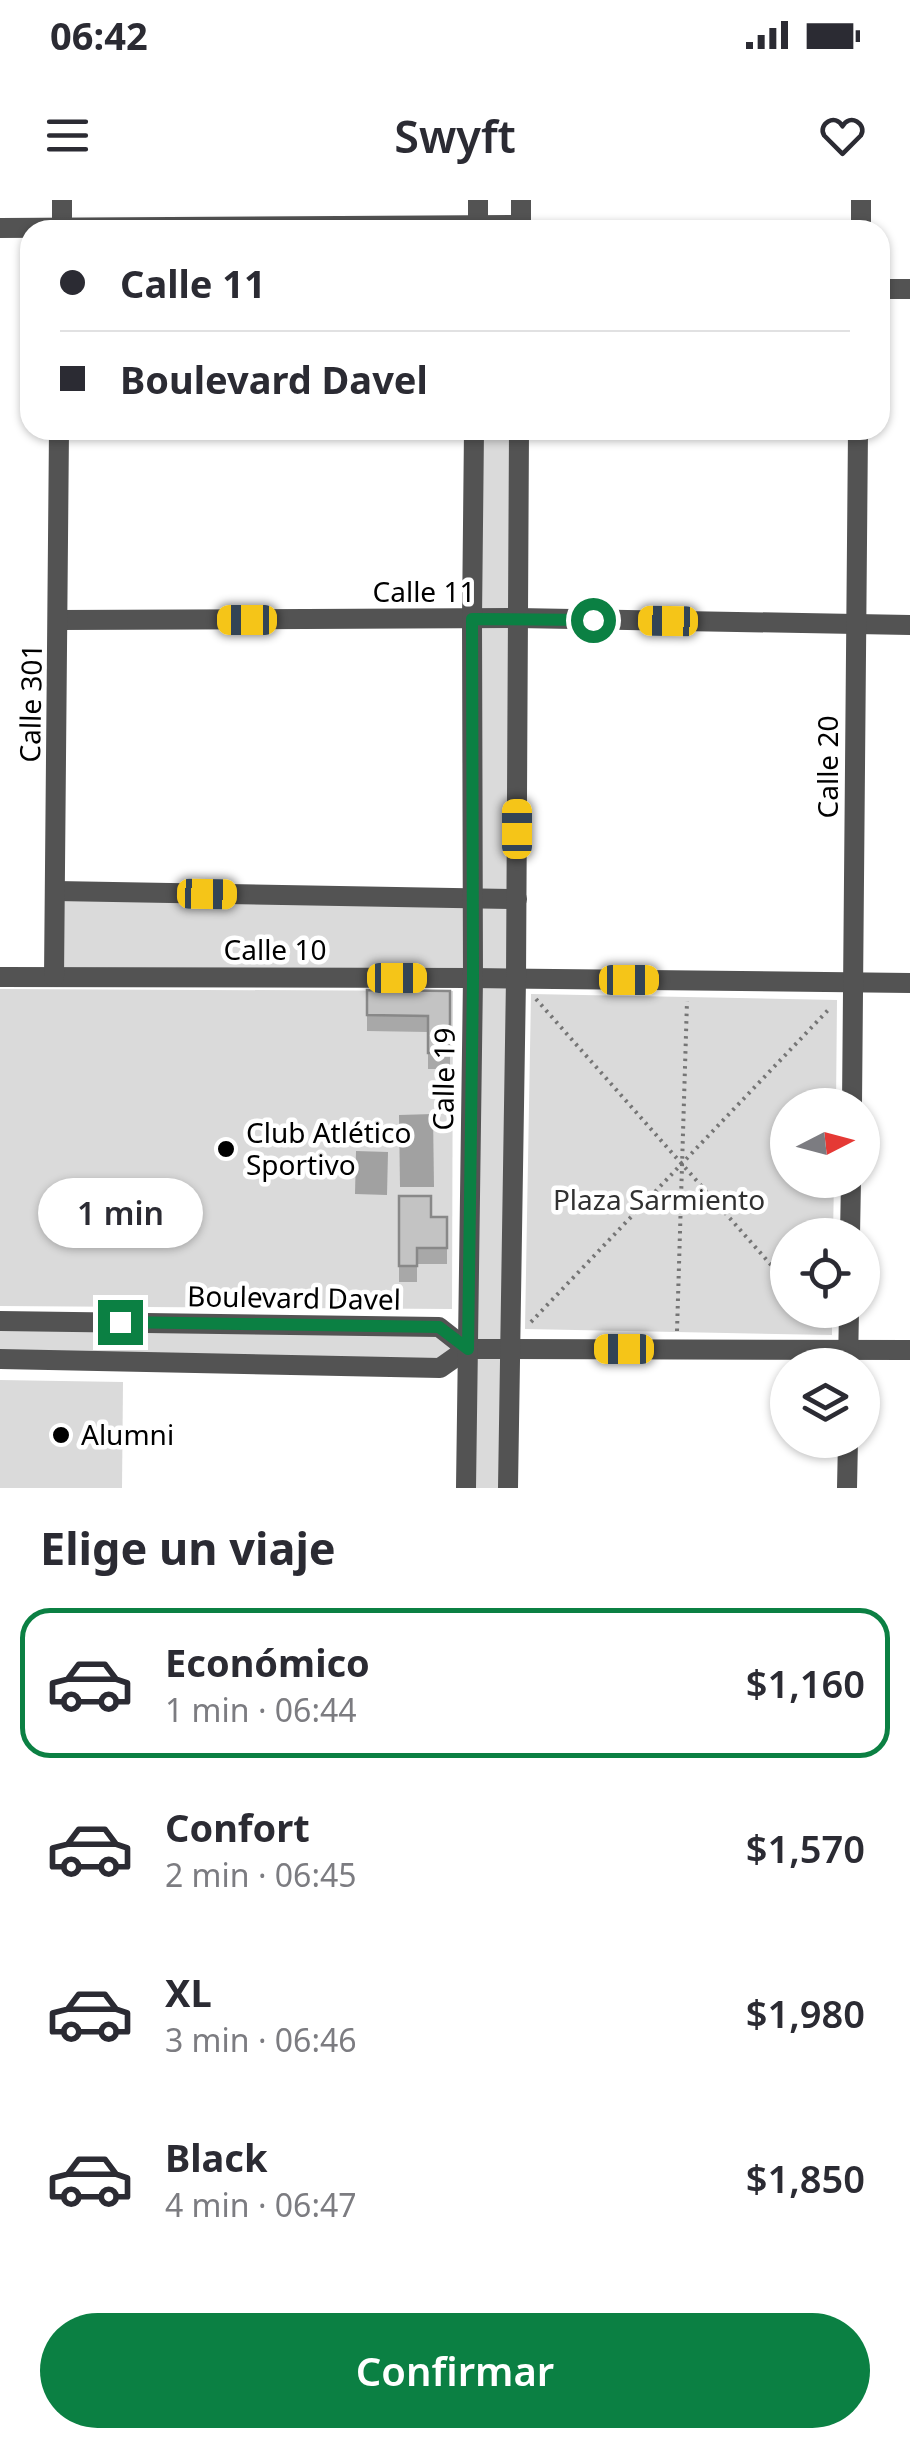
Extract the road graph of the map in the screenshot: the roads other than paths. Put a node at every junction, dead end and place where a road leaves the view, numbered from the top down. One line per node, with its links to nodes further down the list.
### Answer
1 (59, 440): 7 (street, Calle 301)
2 (474, 440): 6 (street, Calle 19)
3 (519, 440): 5 (street)
4 (858, 440): 8 (street, Calle 20)
5 (518, 618): 6 (street, Calle 11); 8 (street, Calle 11); 12 (street)
6 (472, 619): 7 (street, Calle 11); 11 (street, Calle 19)
7 (59, 620): 10 (street, Calle 301)
8 (856, 625): 9 (street, Calle 11); 16 (street, Calle 20)
9 (910, 625)
10 (56, 891): 11 (street, Calle 10); 13 (street, Calle 301)
11 (471, 898): 12 (street, Calle 10); 15 (street, Calle 19)
12 (517, 899): 18 (street)
13 (54, 977): 14 (street, Calle 10); 15 (street, Calle 10)
14 (0, 978)
15 (473, 978): 18 (street, Calle 10); 21 (street, Calle 19)
16 (854, 982): 17 (street, Calle 10); 18 (street, Calle 10); 19 (street, Calle 20)
17 (910, 983)
18 (524, 986): 22 (street)
19 (852, 1088)
20 (0, 1321): 21 (street, Boulevard Davel)
21 (468, 1349): 22 (street); 26 (street); 28 (street, Calle 19)
22 (511, 1349): 25 (street); 29 (street)
23 (910, 1350): 24 (street)
24 (880, 1353)
25 (770, 1355)
26 (0, 1359)
27 (848, 1458): 30 (street)
28 (466, 1488)
29 (508, 1488)
30 (847, 1488)

